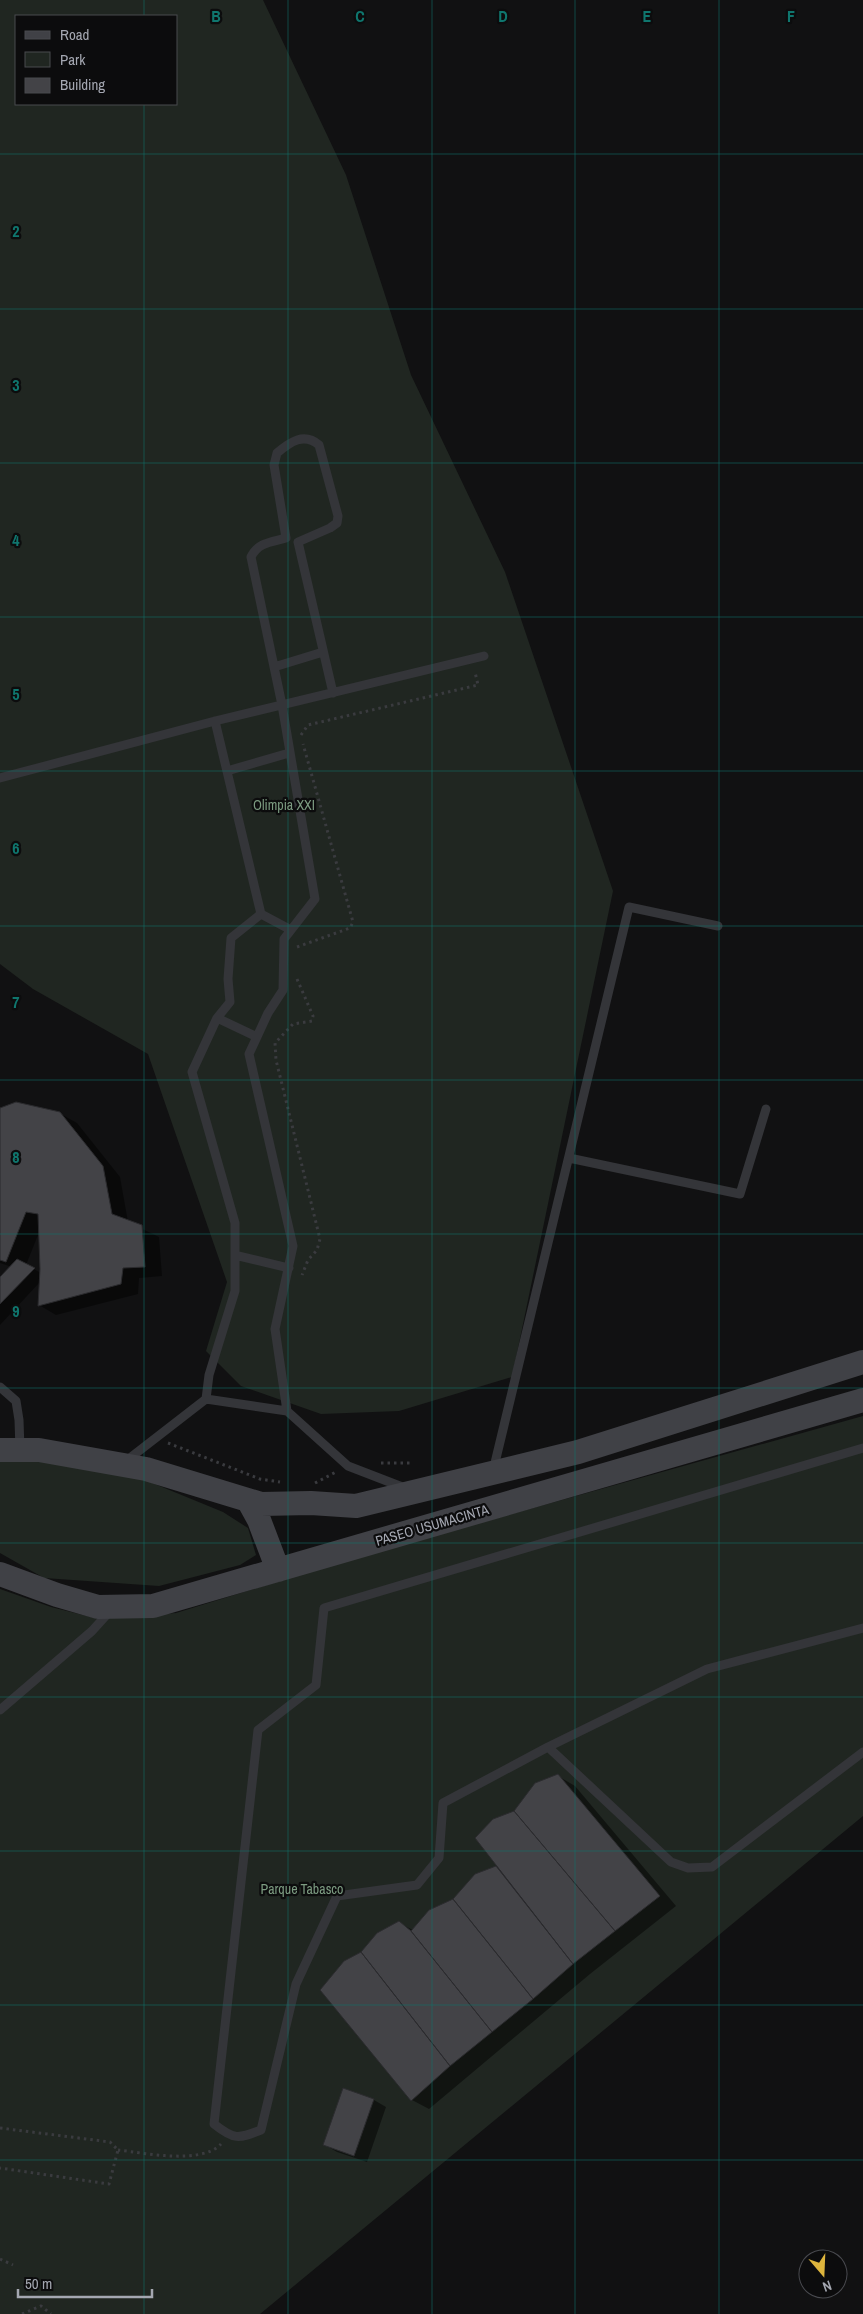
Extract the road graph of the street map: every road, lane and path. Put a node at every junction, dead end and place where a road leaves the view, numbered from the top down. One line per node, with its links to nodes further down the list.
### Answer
1 (286, 538): 2 (lane); 2 (lane); 6 (lane)
2 (298, 542): 3 (lane)
3 (323, 652): 6 (lane); 7 (lane)
4 (484, 656): 5 (lane)
5 (473, 659): 7 (lane); 16 (path)
6 (274, 667): 8 (lane)
7 (333, 693): 8 (lane)
8 (282, 705): 9 (lane); 10 (lane)
9 (215, 721): 11 (lane); 12 (lane)
10 (289, 753): 11 (lane); 15 (lane)
11 (227, 771): 13 (lane)
12 (0, 778)
13 (261, 914): 15 (lane); 18 (lane)
14 (718, 926): 21 (lane)
15 (291, 930): 19 (lane)
16 (296, 952)
17 (295, 974): 24 (path)
18 (217, 1018): 19 (lane); 22 (lane)
19 (256, 1037): 23 (lane)
20 (766, 1109): 21 (lane)
21 (569, 1158): 37 (lane)
22 (235, 1255): 23 (lane); 27 (lane)
23 (289, 1268): 29 (lane)
24 (300, 1280)
25 (863, 1362): 37 (main road)
26 (0, 1387): 32 (lane)
27 (206, 1399): 29 (lane); 30 (lane)
28 (863, 1400): 42 (main road, PASEO USUMACINTA)
29 (287, 1411): 36 (lane)
30 (155, 1438): 34 (lane); 38 (path)
31 (863, 1448): 50 (lane)
32 (10, 1450): 34 (main road)
33 (412, 1463): 35 (path)
34 (122, 1464): 41 (main road)
35 (374, 1464)
36 (348, 1466): 39 (path); 40 (lane)
37 (492, 1473): 40 (main road)
38 (290, 1483)
39 (309, 1486)
40 (415, 1492): 41 (main road)
41 (248, 1500): 42 (main road)
42 (278, 1570): 44 (main road, PASEO USUMACINTA)
43 (0, 1574): 44 (main road, PASEO USUMACINTA)
44 (114, 1607): 46 (lane)
45 (863, 1628): 47 (lane)
46 (0, 1710)
47 (548, 1747): 48 (lane); 50 (lane)
48 (863, 1752)
49 (0, 2128): 51 (path)
50 (229, 2136): 51 (path)
51 (118, 2150): 52 (path)
52 (0, 2168)
53 (0, 2260): 54 (path)
54 (13, 2265)
55 (22, 2314): 56 (path)
56 (51, 2314)

